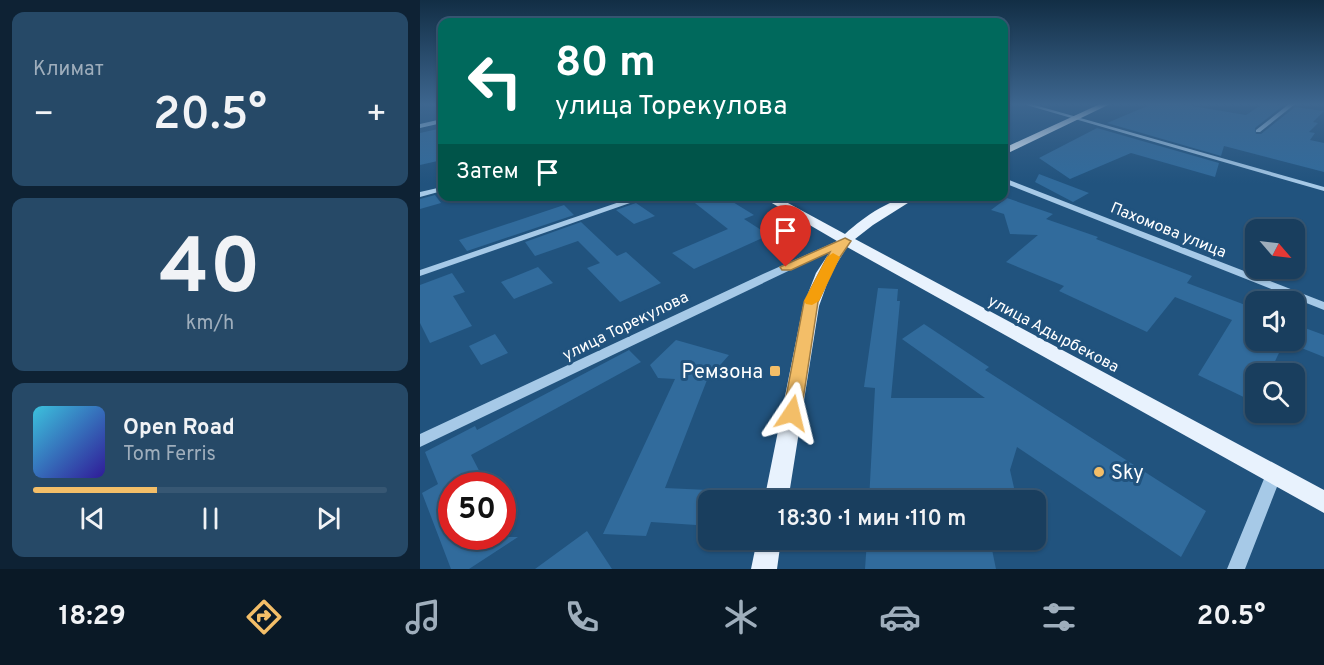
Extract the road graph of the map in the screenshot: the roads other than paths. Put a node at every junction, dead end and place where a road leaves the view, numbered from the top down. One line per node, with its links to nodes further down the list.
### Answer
1 (1049, 131): 3 (main road)
2 (1123, 131): 5 (street)
3 (1008, 151)
4 (1008, 182): 13 (street, Пахомова улица)
5 (1324, 189)
6 (438, 190): 7 (street)
7 (420, 195)
8 (631, 201): 12 (street)
9 (774, 201): 11 (main road, улица Адырбекова)
10 (905, 201): 11 (main road)
11 (845, 241): 14 (street, улица Торекулова); 15 (main road, улица Адырбекова); 16 (main road)
12 (420, 273)
13 (1324, 306)
14 (420, 441)
15 (1274, 474): 17 (main road, улица Адырбекова); 20 (street)
16 (778, 490)
17 (1324, 502)
18 (767, 550): 19 (main road)
19 (764, 569)
20 (1236, 569)

